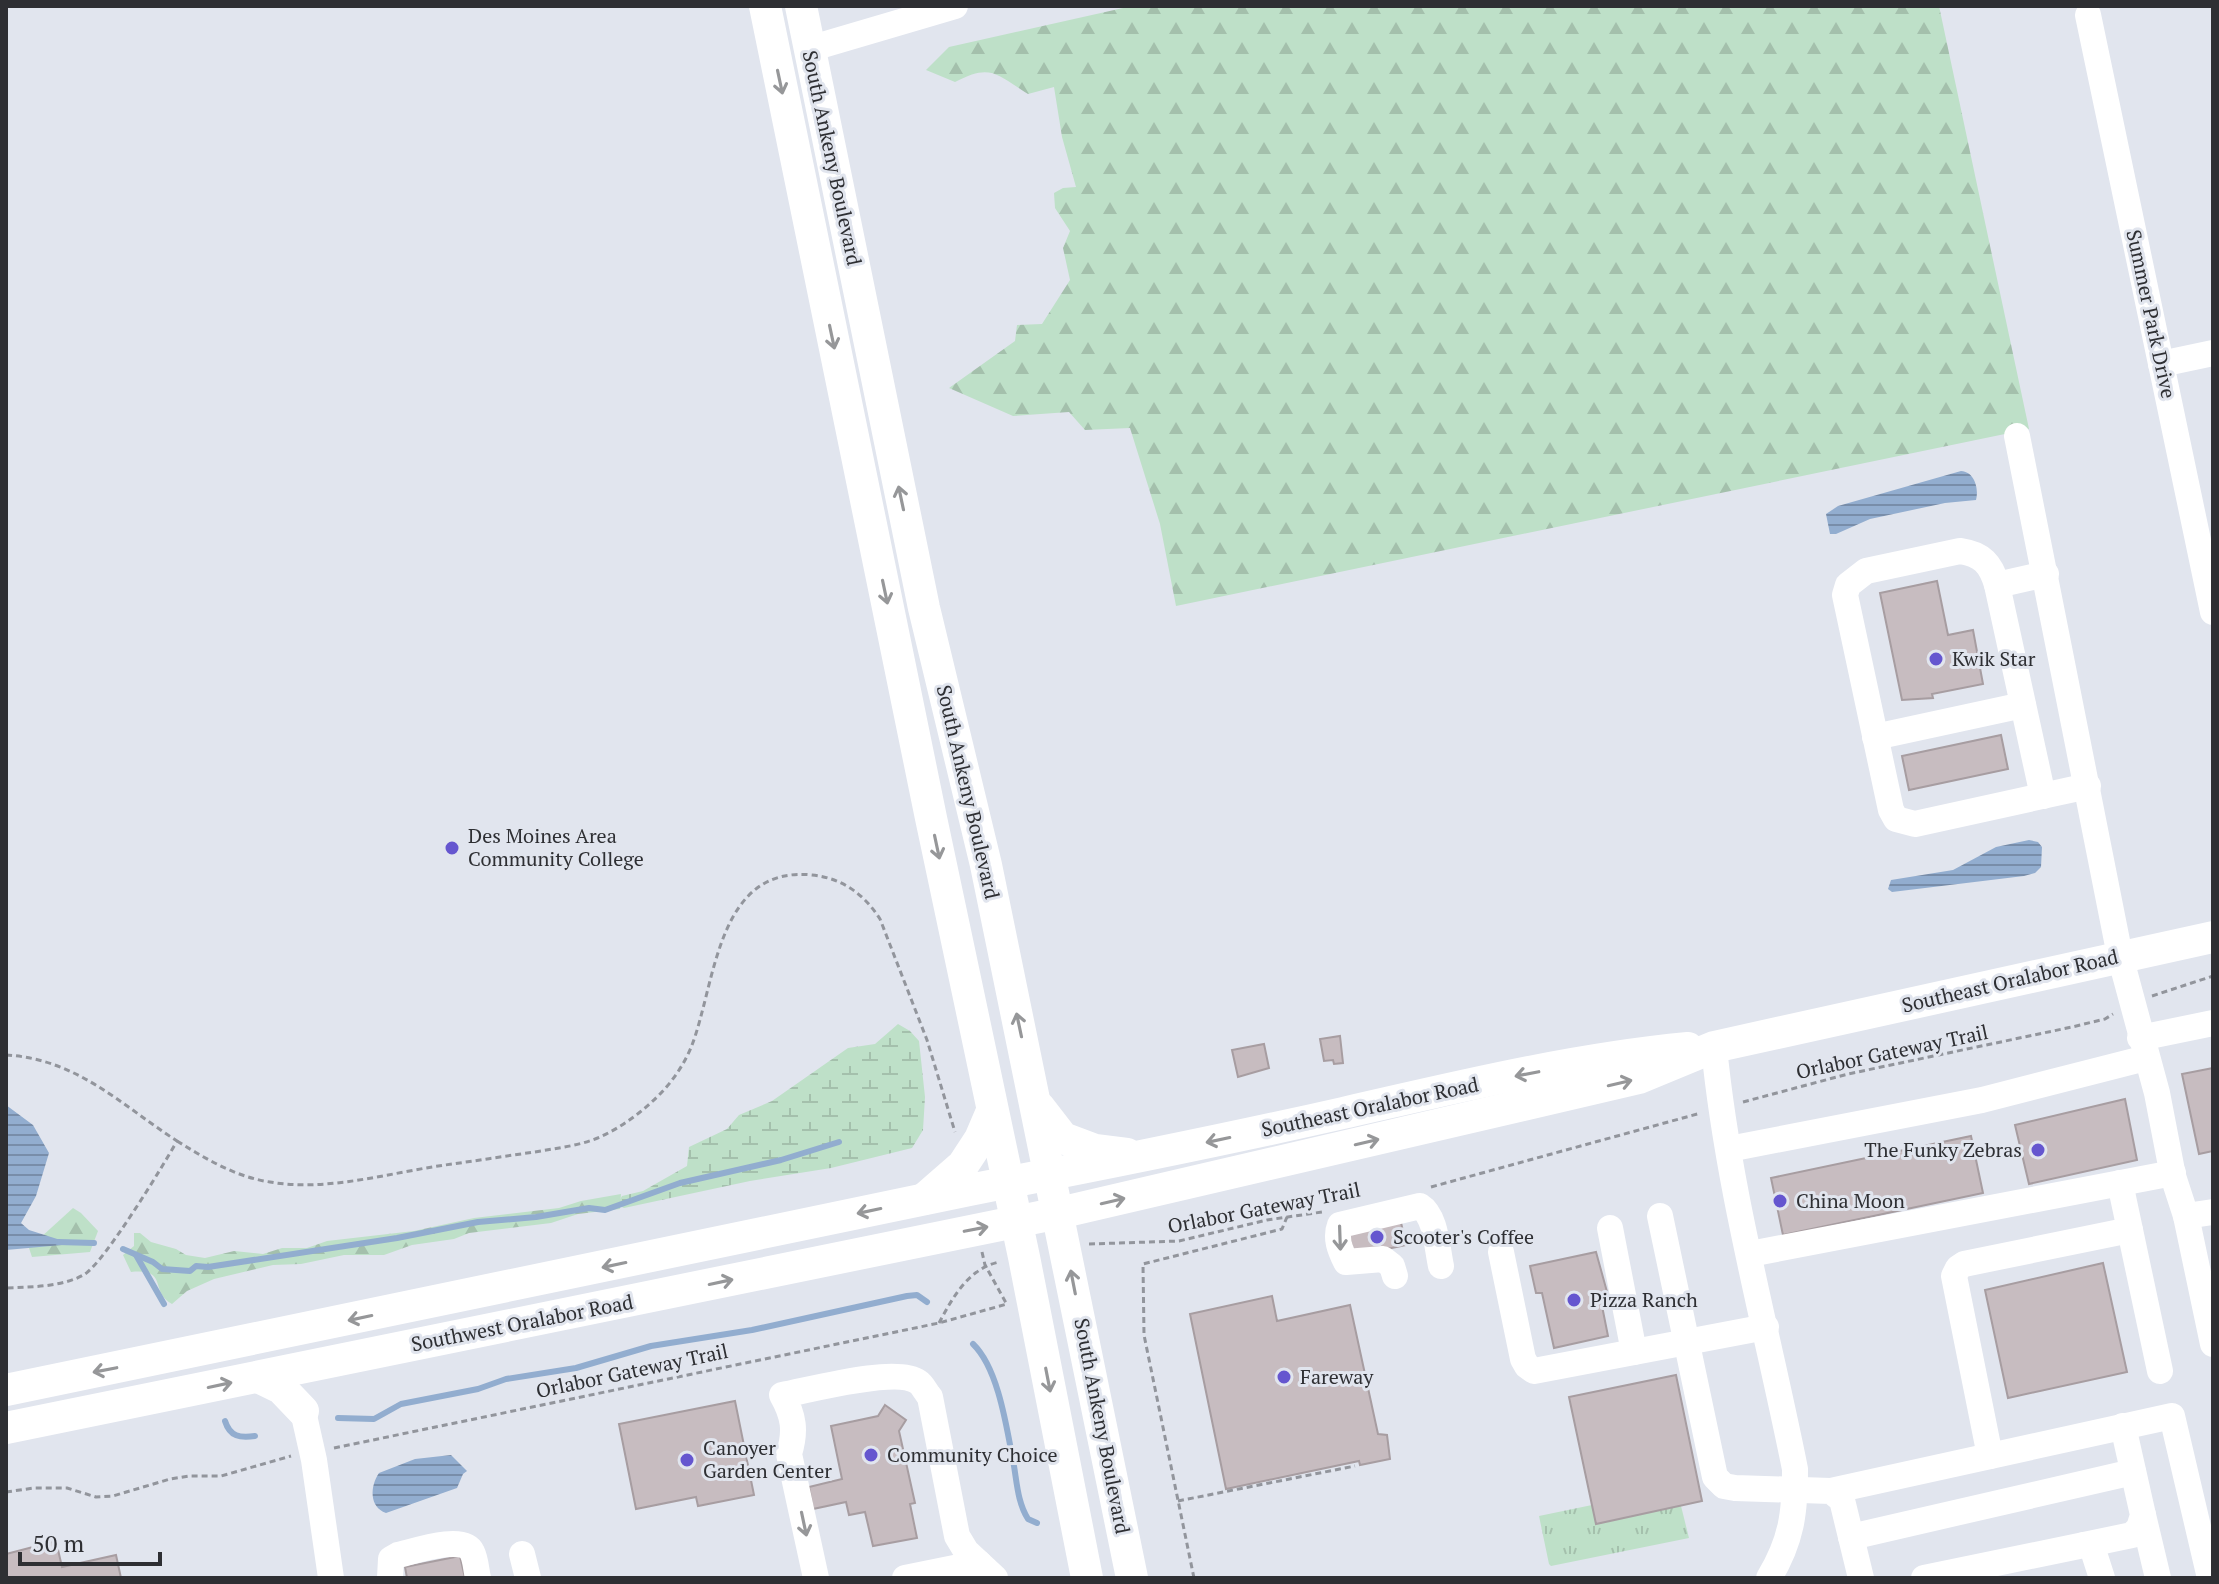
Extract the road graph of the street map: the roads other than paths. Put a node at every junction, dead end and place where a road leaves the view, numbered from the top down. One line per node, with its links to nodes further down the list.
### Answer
1 (765, 6): 7 (main road, South Ankeny Boulevard, one-way to 7)
2 (801, 6): 5 (main road, South Ankeny Boulevard)
3 (955, 6): 5 (street)
4 (2088, 15): 9 (street, Summer Park Drive)
5 (809, 49): 6 (main road, South Ankeny Boulevard)
6 (823, 116): 7 (main road); 23 (main road, South Ankeny Boulevard, one-way to 6)
7 (789, 122): 24 (main road, South Ankeny Boulevard, one-way to 24)
8 (2213, 353): 9 (street)
9 (2161, 364): 13 (street, Summer Park Drive)
10 (2017, 436): 11 (street)
11 (2046, 574): 12 (street); 16 (street)
12 (1997, 585): 14 (street); 15 (street)
13 (2213, 612)
14 (2023, 705): 15 (street); 17 (street)
15 (1875, 737): 17 (street)
16 (2088, 786): 17 (street); 19 (street)
17 (2043, 796)
18 (2213, 937): 19 (main road, Southeast Oralabor Road)
19 (2120, 956): 21 (main road, Southeast Oralabor Road); 22 (street)
20 (2213, 1023): 22 (street)
21 (1714, 1047): 25 (street); 26 (main road, Southeast Oralabor Road, one-way to 26); 34 (main road, Southeast Oralabor Road, one-way to 21)
22 (2143, 1048): 25 (street); 27 (street)
23 (1035, 1101): 26 (main road); 28 (main road, South Ankeny Boulevard)
24 (992, 1111): 28 (main road, South Ankeny Boulevard); 30 (main road)
25 (1729, 1149): 38 (street)
26 (1143, 1156): 28 (main road, Southeast Oralabor Road)
27 (2173, 1173): 29 (street); 33 (street)
28 (1028, 1179): 30 (main road, Southwest Oralabor Road); 34 (main road, South Ankeny Boulevard); 34 (main road, South Ankeny Boulevard)
29 (2120, 1183): 36 (street); 38 (street)
30 (924, 1199): 49 (main road, Southwest Oralabor Road, one-way to 49)
31 (2213, 1212): 33 (street)
32 (1660, 1216): 43 (street)
33 (2186, 1216): 41 (street)
34 (1037, 1217): 46 (main road, Southwest Oralabor Road, one-way to 34); 66 (main road, South Ankeny Boulevard, one-way to 66); 67 (main road, South Ankeny Boulevard, one-way to 34)
35 (1610, 1228): 45 (street)
36 (2130, 1230): 47 (street); 53 (street)
37 (1501, 1252): 45 (street)
38 (1750, 1254): 42 (street)
39 (1441, 1266): 40 (street, one-way to 40)
40 (1395, 1276)
41 (2209, 1304): 44 (street)
42 (1766, 1327): 43 (street); 55 (street)
43 (1686, 1342): 45 (street); 55 (street)
44 (2213, 1344)
45 (1634, 1352)
46 (325, 1363): 48 (main road, Southwest Oralabor Road); 50 (main road)
47 (2160, 1371)
48 (258, 1377): 50 (main road); 52 (main road, Southwest Oralabor Road, one-way to 48)
49 (6, 1390)
50 (303, 1411): 61 (street)
51 (2123, 1426): 53 (street); 54 (street); 73 (street)
52 (6, 1428)
53 (1990, 1456): 56 (street)
54 (2133, 1472): 57 (street); 58 (street)
55 (1795, 1491): 56 (street); 68 (street)
56 (1831, 1491): 58 (street)
57 (2143, 1515): 59 (street); 72 (street)
58 (1851, 1537): 69 (street)
59 (2084, 1545): 70 (street); 71 (street)
60 (987, 1571): 64 (street, one-way to 64); 65 (street)
61 (331, 1578)
62 (390, 1578): 63 (street)
63 (478, 1578)
64 (816, 1578)
65 (905, 1578)
66 (1087, 1578)
67 (1132, 1578)
68 (1769, 1578)
69 (1861, 1578)
70 (1924, 1578)
71 (2102, 1578)
72 (2158, 1578)
73 (2210, 1578)

